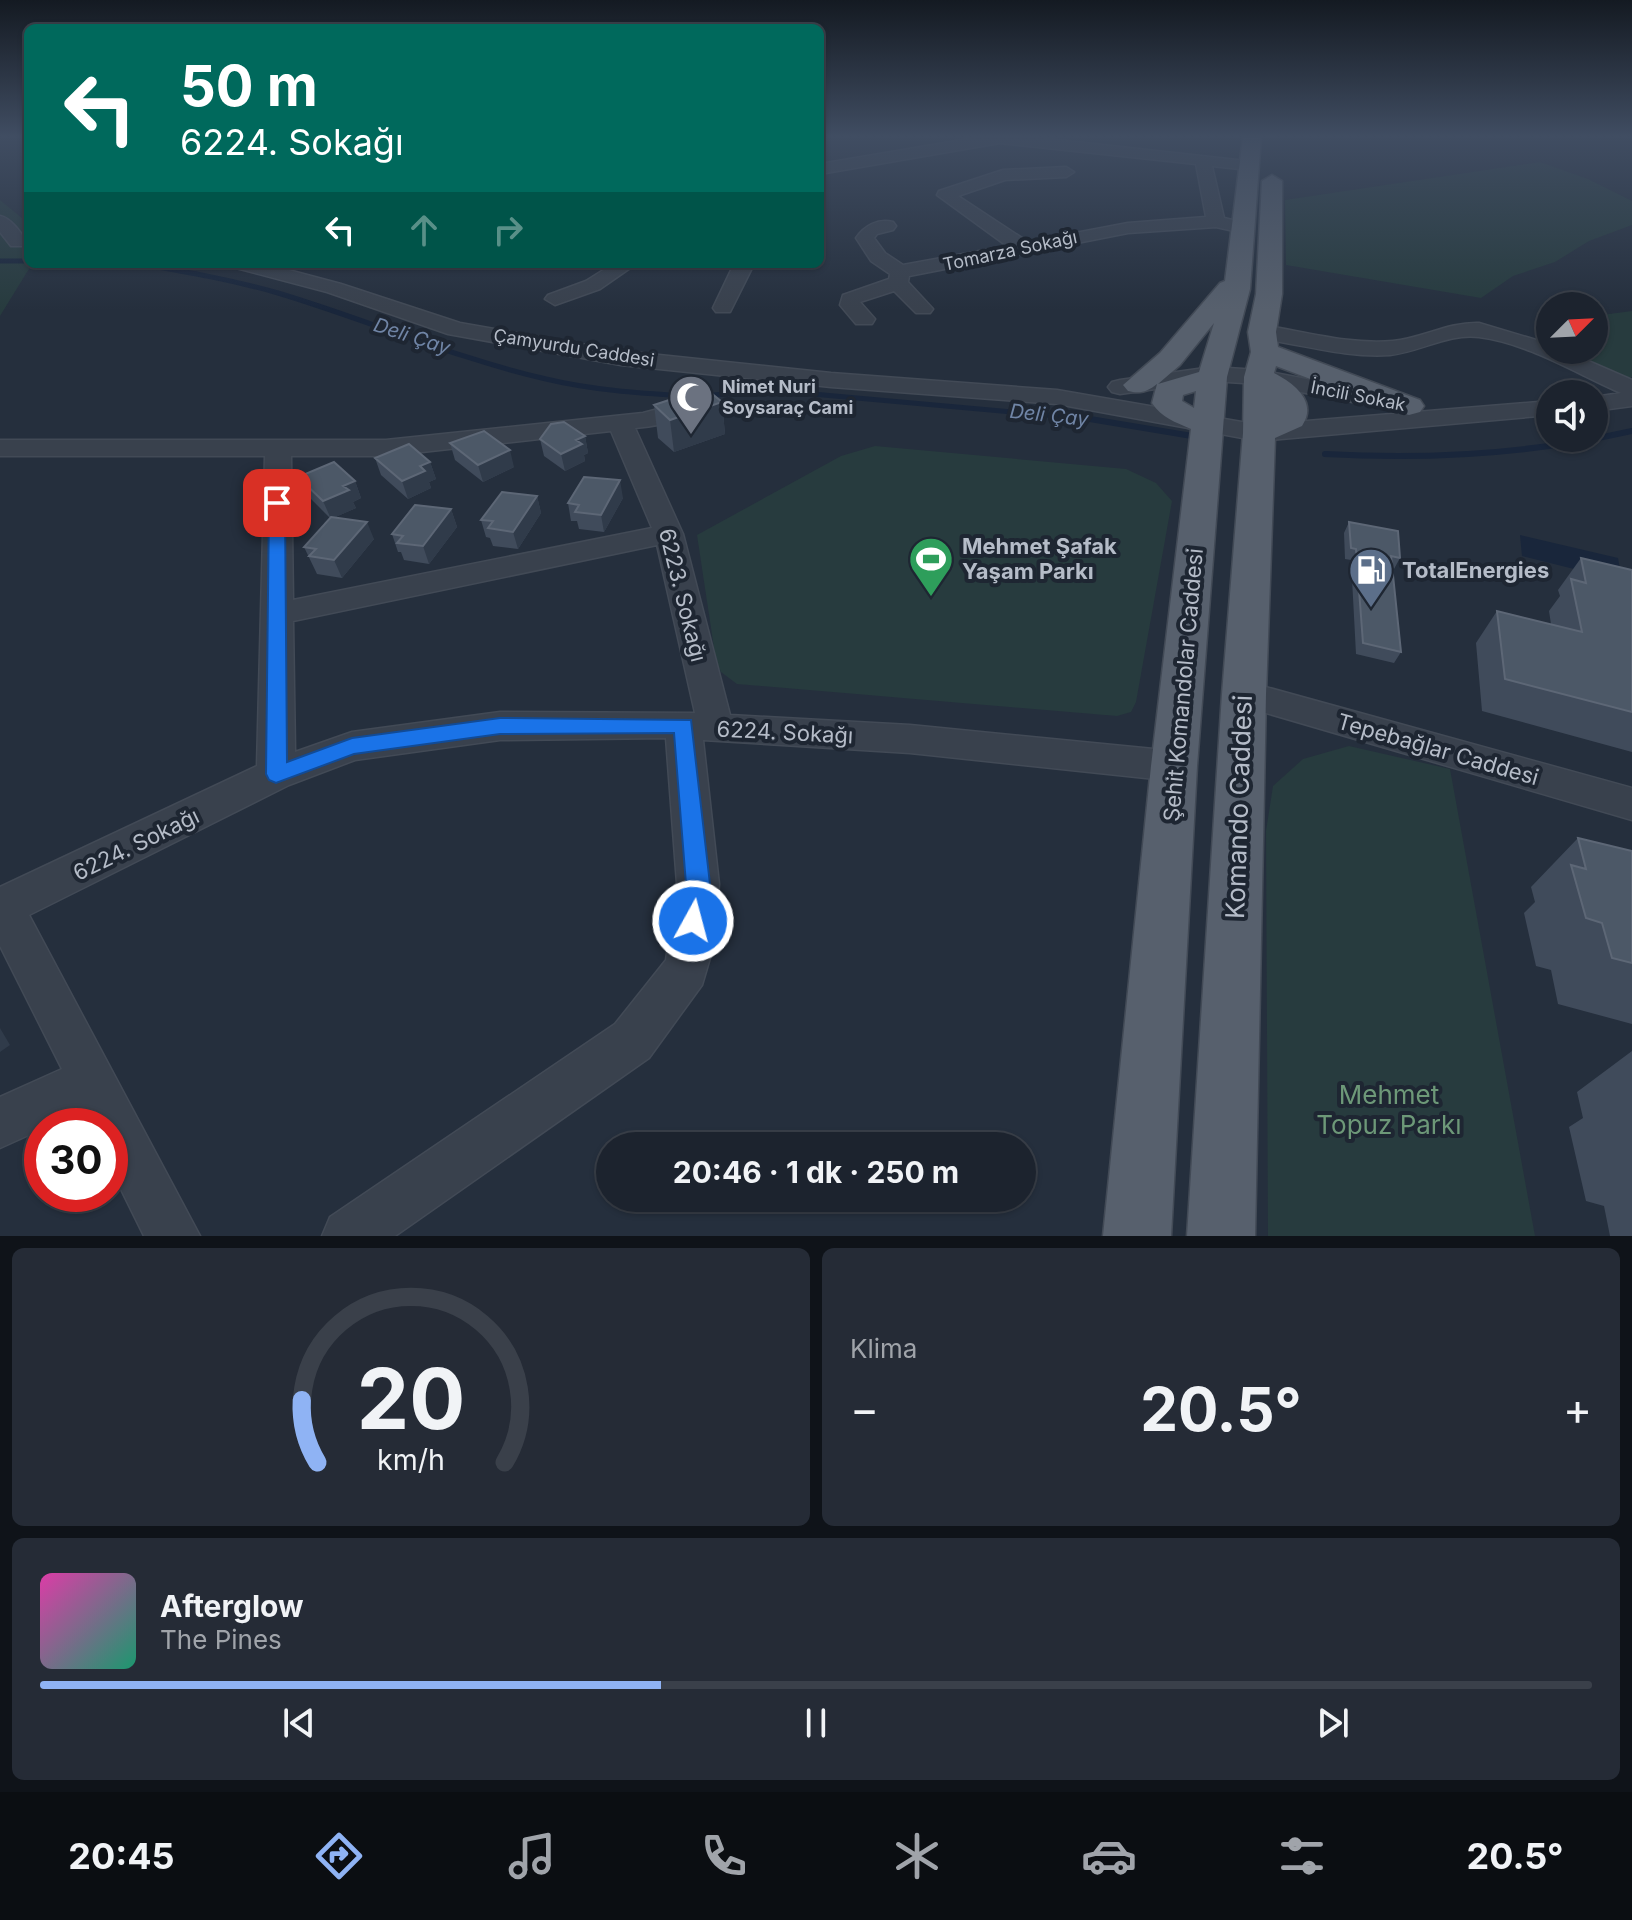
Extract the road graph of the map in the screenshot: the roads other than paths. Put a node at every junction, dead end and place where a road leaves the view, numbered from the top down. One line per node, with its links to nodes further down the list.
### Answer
1 (946, 195): 9 (street)
2 (1217, 195): 6 (street)
3 (1241, 195): 6 (main road, Şehit Komandolar Caddesi)
4 (1262, 195): 21 (main road, Şehit Komandolar Caddesi)
5 (0, 221): 8 (street)
6 (1229, 225): 9 (street, Tomarza Sokağı); 13 (main road, Şehit Komandolar Caddesi)
7 (887, 226): 14 (street)
8 (15, 242)
9 (1024, 247): 14 (street, Tomarza Sokağı)
10 (258, 268): 22 (street, Çamyurdu Caddesi)
11 (620, 268): 15 (street)
12 (742, 268): 16 (street)
13 (1239, 276): 21 (main road, Şehit Komandolar Caddesi); 23 (main road)
14 (899, 278): 17 (street); 19 (street, Tomarza Sokağı)
15 (555, 299)
16 (723, 308)
17 (923, 309)
18 (1500, 312): 20 (street)
19 (864, 319)
20 (1477, 330): 21 (street, Çamyurdu Caddesi); 24 (street)
21 (1242, 363): 23 (street, Çamyurdu Caddesi); 28 (main road); 32 (main road, Şehit Komandolar Caddesi); 33 (main road, Komando Caddesi)
22 (718, 368): 25 (street, Çamyurdu Caddesi); 31 (street)
23 (1138, 385): 25 (street, Çamyurdu Caddesi)
24 (1632, 389)
25 (1057, 397): 32 (street, Çamyurdu Caddesi)
26 (1632, 399): 27 (street)
27 (1608, 402)
28 (1409, 406): 30 (street, İncili Sokak)
29 (1536, 409): 30 (street, İncili Sokak)
30 (1456, 415): 33 (street, İncili Sokak)
31 (620, 423): 35 (street); 36 (street, 6223. Sokağı)
32 (1208, 424): 33 (street, Çamyurdu Caddesi); 40 (main road, Şehit Komandolar Caddesi)
33 (1259, 433): 38 (main road, Komando Caddesi)
34 (0, 448): 35 (street)
35 (278, 448): 37 (street)
36 (669, 534): 37 (street); 39 (street, 6223. Sokağı)
37 (277, 614): 41 (street)
38 (1244, 694): 42 (street, Tepebağlar Caddesi); 49 (main road, Komando Caddesi)
39 (700, 727): 40 (street, 6224. Sokağı); 41 (street, 6224. Sokağı); 47 (street, 6223. Sokağı)
40 (1174, 766): 48 (main road, Şehit Komandolar Caddesi)
41 (276, 774): 43 (street, 6224. Sokağı)
42 (1632, 804)
43 (2, 908): 44 (street)
44 (93, 1080): 45 (street); 46 (street)
45 (0, 1123)
46 (173, 1236)
47 (349, 1236)
48 (1137, 1236)
49 (1221, 1236)

